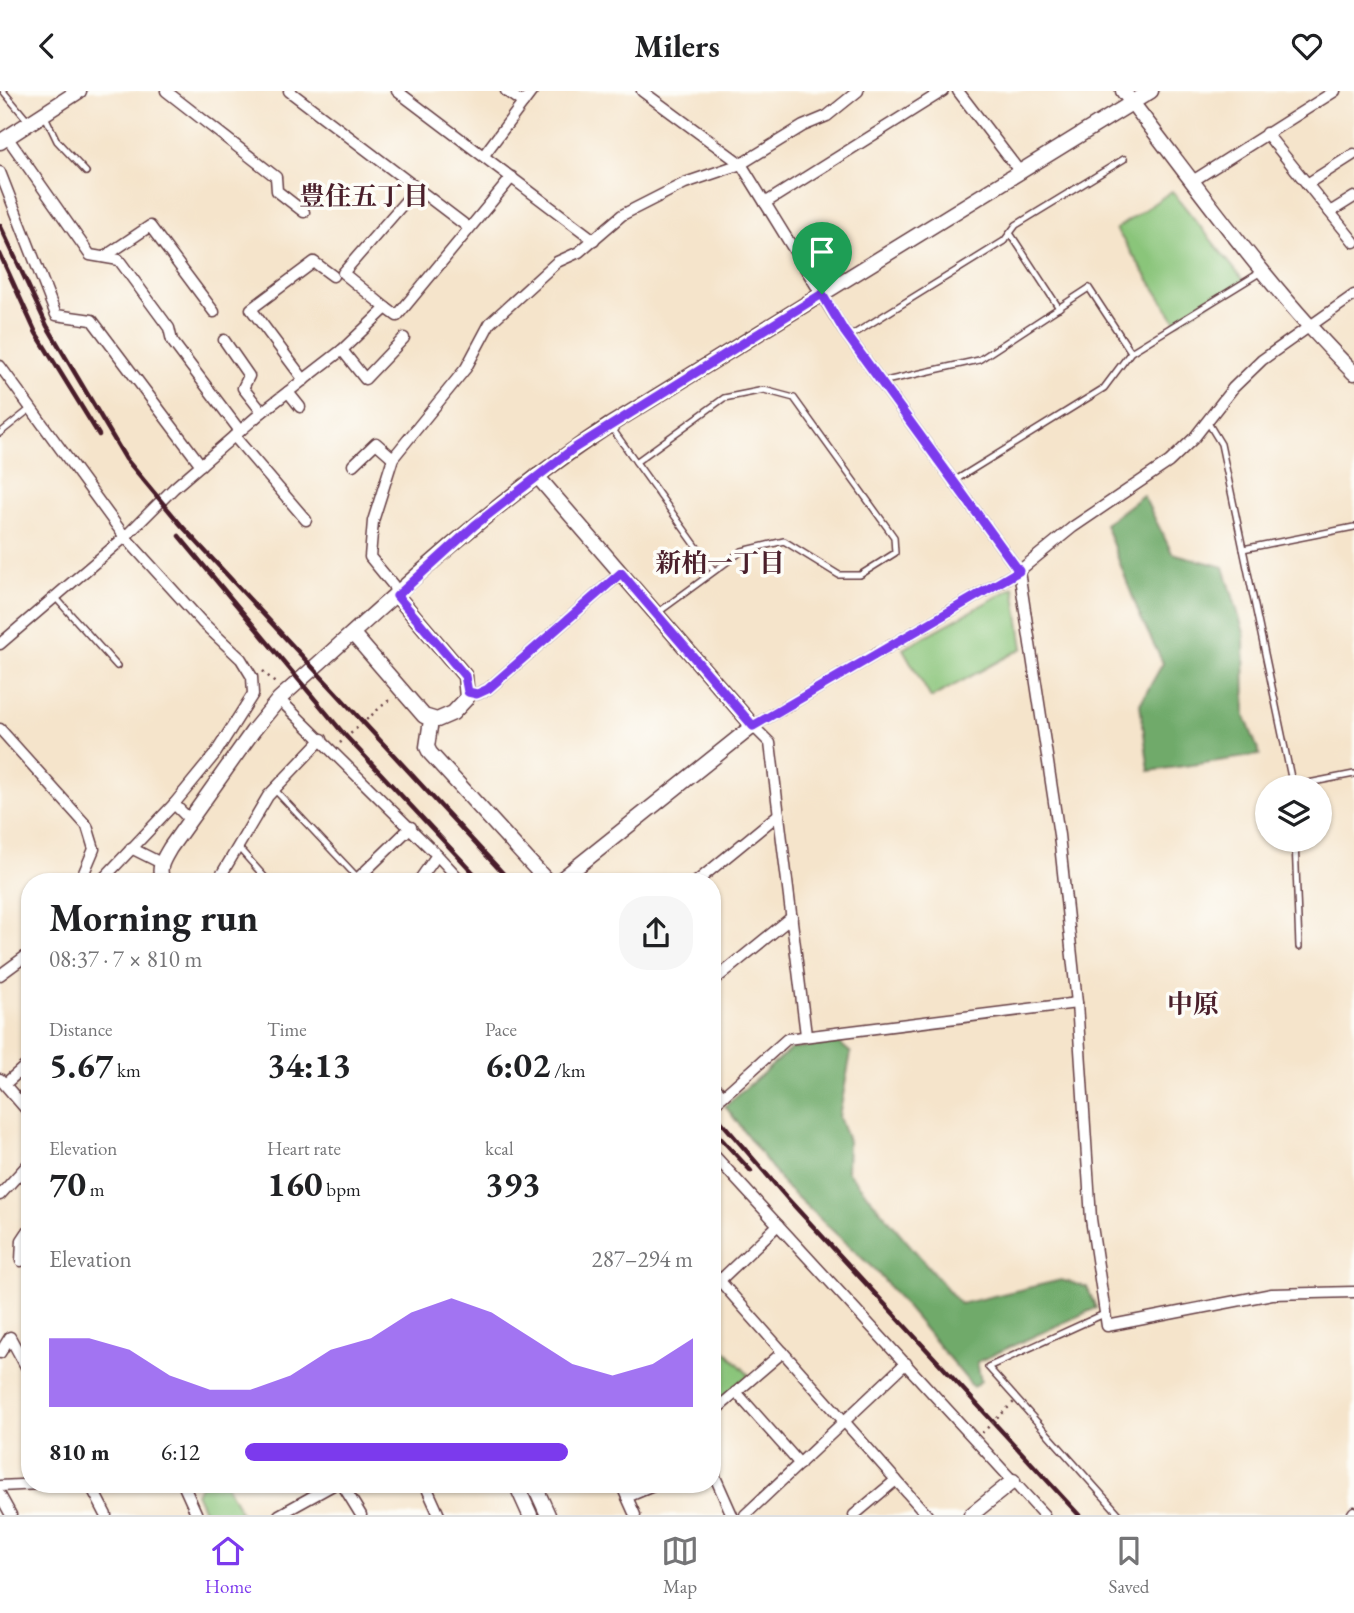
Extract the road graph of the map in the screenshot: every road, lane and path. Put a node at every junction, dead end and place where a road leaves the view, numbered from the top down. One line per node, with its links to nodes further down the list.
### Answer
1 (3, 91): 17 (lane)
2 (166, 91): 33 (street)
3 (289, 91): 30 (street)
4 (397, 91): 21 (street)
5 (506, 91): 15 (street)
6 (532, 91): 15 (street)
7 (642, 91): 23 (street)
8 (858, 91): 23 (street)
9 (943, 91): 32 (street)
10 (958, 91): 26 (street)
11 (1151, 91): 14 (street)
12 (1335, 91): 18 (street)
13 (75, 92): 16 (street)
14 (1128, 97): 26 (street); 28 (street)
15 (523, 103): 21 (street)
16 (43, 113): 17 (street); 25 (lane)
17 (28, 122): 19 (street)
18 (1266, 133): 28 (street); 29 (street)
19 (3, 140): 39 (street)
20 (1354, 154): 29 (street)
21 (484, 155): 27 (street)
22 (1124, 159): 36 (lane)
23 (741, 164): 32 (street); 37 (street)
24 (0, 172): 67 (street)
25 (86, 172)
26 (1020, 172): 42 (street)
27 (512, 177): 35 (street); 37 (street)
28 (1191, 183): 40 (street)
29 (1307, 184): 34 (street)
30 (417, 188): 35 (street); 45 (street)
31 (1354, 197): 34 (street)
32 (765, 203): 42 (street)
33 (304, 212)
34 (1330, 212): 38 (street)
35 (469, 227): 45 (street)
36 (1010, 233): 44 (lane); 48 (lane)
37 (594, 240): 65 (street)
38 (1354, 242)
39 (104, 257): 46 (street); 64 (street)
40 (1261, 272): 47 (street); 52 (lane)
41 (333, 276): 55 (street)
42 (822, 294): 48 (street); 62 (street)
43 (1354, 295): 47 (street)
44 (1059, 308): 52 (lane); 56 (lane)
45 (386, 309): 51 (street)
46 (214, 312)
47 (1308, 327): 54 (street); 61 (street)
48 (849, 337): 56 (street)
49 (404, 338): 51 (street)
50 (224, 340): 60 (street)
51 (342, 350): 55 (street)
52 (1131, 352): 70 (lane)
53 (0, 366): 59 (street)
54 (1354, 373)
55 (304, 380): 57 (street)
56 (881, 382): 70 (street)
57 (288, 392): 58 (street); 60 (street)
58 (300, 407)
59 (31, 408): 63 (lane); 73 (street)
60 (262, 412): 64 (street)
61 (1207, 421): 74 (lane); 76 (street)
62 (610, 425): 66 (lane); 69 (street)
63 (0, 433)
64 (237, 434): 67 (street); 71 (street)
65 (393, 459): 68 (street); 78 (street)
66 (636, 462): 75 (lane); 75 (lane)
67 (201, 465): 73 (street)
68 (353, 465)
69 (537, 476): 77 (street); 78 (street)
70 (954, 481): 76 (street)
71 (306, 520)
72 (1354, 527): 74 (lane)
73 (125, 537): 79 (street); 96 (street)
74 (1243, 549): 93 (lane)
75 (714, 571): 80 (lane)
76 (1019, 571): 88 (street); 122 (street)
77 (621, 573): 80 (street); 85 (street)
78 (397, 596): 81 (street); 85 (street)
79 (55, 597): 82 (street); 83 (lane)
80 (656, 614): 88 (street)
81 (353, 633): 84 (street); 86 (street)
82 (0, 644)
83 (117, 666)
84 (400, 689): 87 (street); 91 (path)
85 (468, 692): 87 (street)
86 (279, 699): 90 (street); 98 (street)
87 (431, 720): 114 (street)
88 (753, 726): 97 (street); 115 (street)
89 (0, 729): 105 (street)
90 (322, 739): 91 (street); 95 (street)
91 (333, 750): 99 (street)
92 (1354, 774): 94 (lane)
93 (1290, 775)
94 (1332, 779)
95 (275, 790): 100 (street); 110 (lane)
96 (174, 804): 98 (street); 101 (street)
97 (779, 814): 116 (street); 117 (street)
98 (190, 820): 104 (street)
99 (411, 827): 103 (street); 111 (street)
100 (238, 847): 108 (street); 109 (lane)
101 (131, 848): 104 (street); 106 (street)
102 (1295, 852): 118 (lane)
103 (437, 855): 112 (street); 113 (street)
104 (161, 863): 107 (street)
105 (84, 873)
106 (108, 873)
107 (160, 873)
108 (222, 873)
109 (261, 873)
110 (350, 873)
111 (363, 873)
112 (424, 873)
113 (454, 873)
114 (540, 873)
115 (569, 873)
116 (707, 873)
117 (792, 917): 121 (street); 123 (street)
118 (1299, 947)
119 (21, 960): 120 (street)
120 (0, 975)
121 (721, 975)
122 (1077, 1003): 123 (street); 135 (street)
123 (806, 1035): 126 (street)
124 (21, 1068): 125 (street)
125 (2, 1081): 127 (street)
126 (723, 1096)
127 (21, 1103)
128 (721, 1163): 131 (street)
129 (21, 1171): 130 (street)
130 (2, 1189)
131 (778, 1225): 132 (street); 139 (street)
132 (721, 1275)
133 (721, 1286): 136 (street)
134 (1354, 1292): 135 (street)
135 (1104, 1314): 141 (lane)
136 (783, 1352): 140 (street); 143 (street)
137 (0, 1353): 138 (street)
138 (21, 1357)
139 (905, 1363): 143 (street); 147 (street)
140 (736, 1392): 142 (street); 145 (street)
141 (1016, 1400): 144 (path, bridge); 177 (lane)
142 (721, 1405)
143 (844, 1421): 145 (street); 146 (street)
144 (982, 1433)
145 (800, 1464): 172 (street)
146 (896, 1480): 173 (street); 174 (street)
147 (1013, 1481): 175 (street); 176 (street)
148 (21, 1485): 149 (street)
149 (0, 1486)
150 (721, 1490): 171 (street)
151 (95, 1493): 163 (street)
152 (189, 1493): 164 (street)
153 (319, 1493): 165 (street)
154 (348, 1493): 166 (street)
155 (429, 1493): 167 (street)
156 (520, 1493): 168 (street)
157 (538, 1493): 169 (street)
158 (625, 1493): 161 (street)
159 (637, 1493): 161 (street)
160 (0, 1495): 162 (street)
161 (627, 1497): 170 (street)
162 (10, 1515)
163 (106, 1515)
164 (197, 1515)
165 (279, 1515)
166 (361, 1515)
167 (439, 1515)
168 (530, 1515)
169 (548, 1515)
170 (635, 1515)
171 (732, 1515)
172 (745, 1515)
173 (854, 1515)
174 (927, 1515)
175 (971, 1515)
176 (1044, 1515)
177 (1120, 1515)

